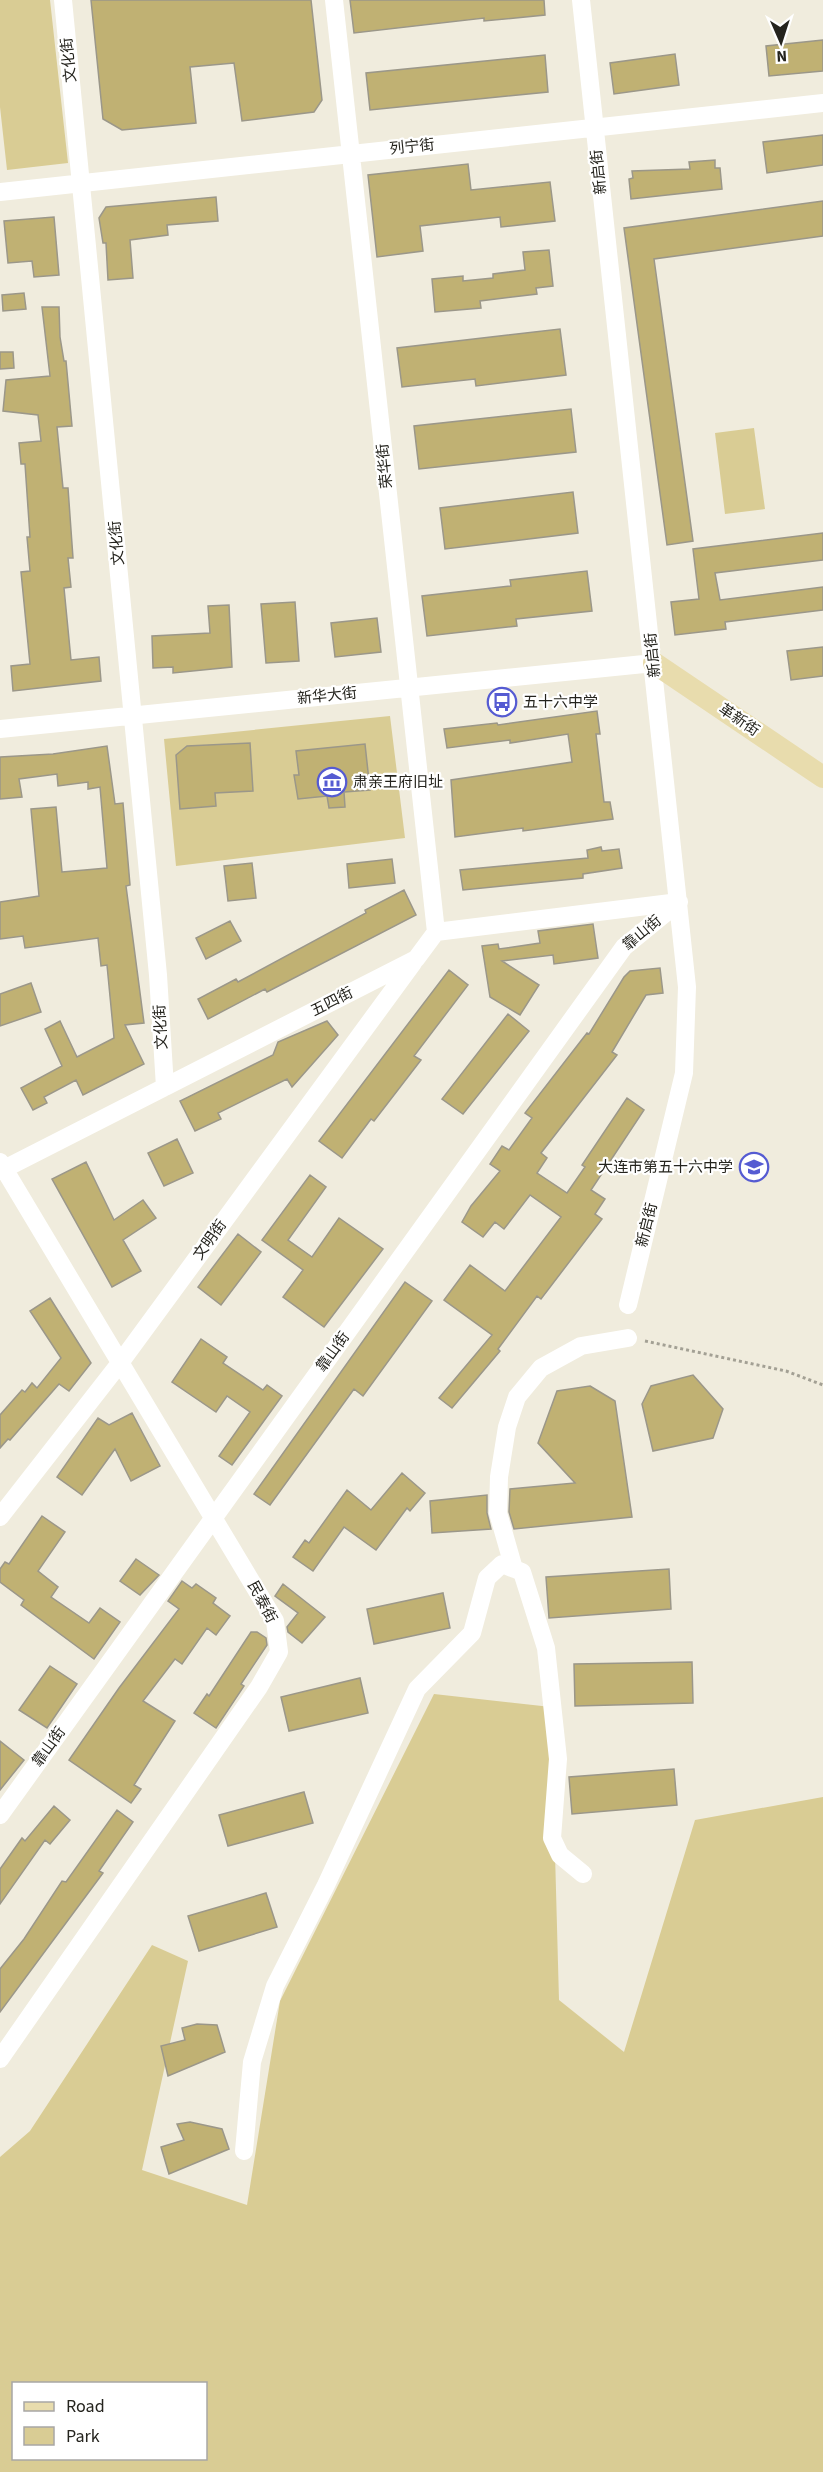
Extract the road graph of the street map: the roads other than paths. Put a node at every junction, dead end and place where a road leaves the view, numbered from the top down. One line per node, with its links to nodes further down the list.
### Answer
1 (63, 0): 7 (street, 文化街)
2 (334, 0): 6 (street, 荣华街)
3 (581, 0): 5 (street, 新启街)
4 (823, 103): 5 (street, 列宁街)
5 (594, 128): 6 (street, 列宁街); 9 (street, 新启街)
6 (351, 154): 7 (street, 列宁街); 10 (street, 荣华街)
7 (82, 183): 8 (street, 列宁街); 11 (street, 文化街)
8 (0, 192)
9 (654, 663): 10 (street, 新华大街); 13 (main road, 革新街); 14 (street, 新启街)
10 (409, 688): 11 (street, 新华大街); 15 (street, 荣华街)
11 (133, 716): 12 (street, 新华大街); 17 (street, 文化街)
12 (0, 729)
13 (823, 777)
14 (679, 902): 15 (street); 19 (street, 新启街); 23 (street, 靠山街)
15 (436, 932): 16 (street, 五四街)
16 (416, 959): 17 (street, 五四街); 21 (street, 文明街)
17 (165, 1087): 18 (street, 五四街)
18 (1, 1168): 21 (street, 民泰街)
19 (628, 1305)
20 (628, 1338): 24 (street)
21 (120, 1363): 22 (street, 文明街); 23 (street, 民泰街)
22 (0, 1518)
23 (214, 1518): 25 (street, 靠山街); 27 (street, 民泰街)
24 (514, 1569): 26 (street); 28 (street)
25 (0, 1815)
26 (583, 1874)
27 (0, 2059)
28 (244, 2151)

